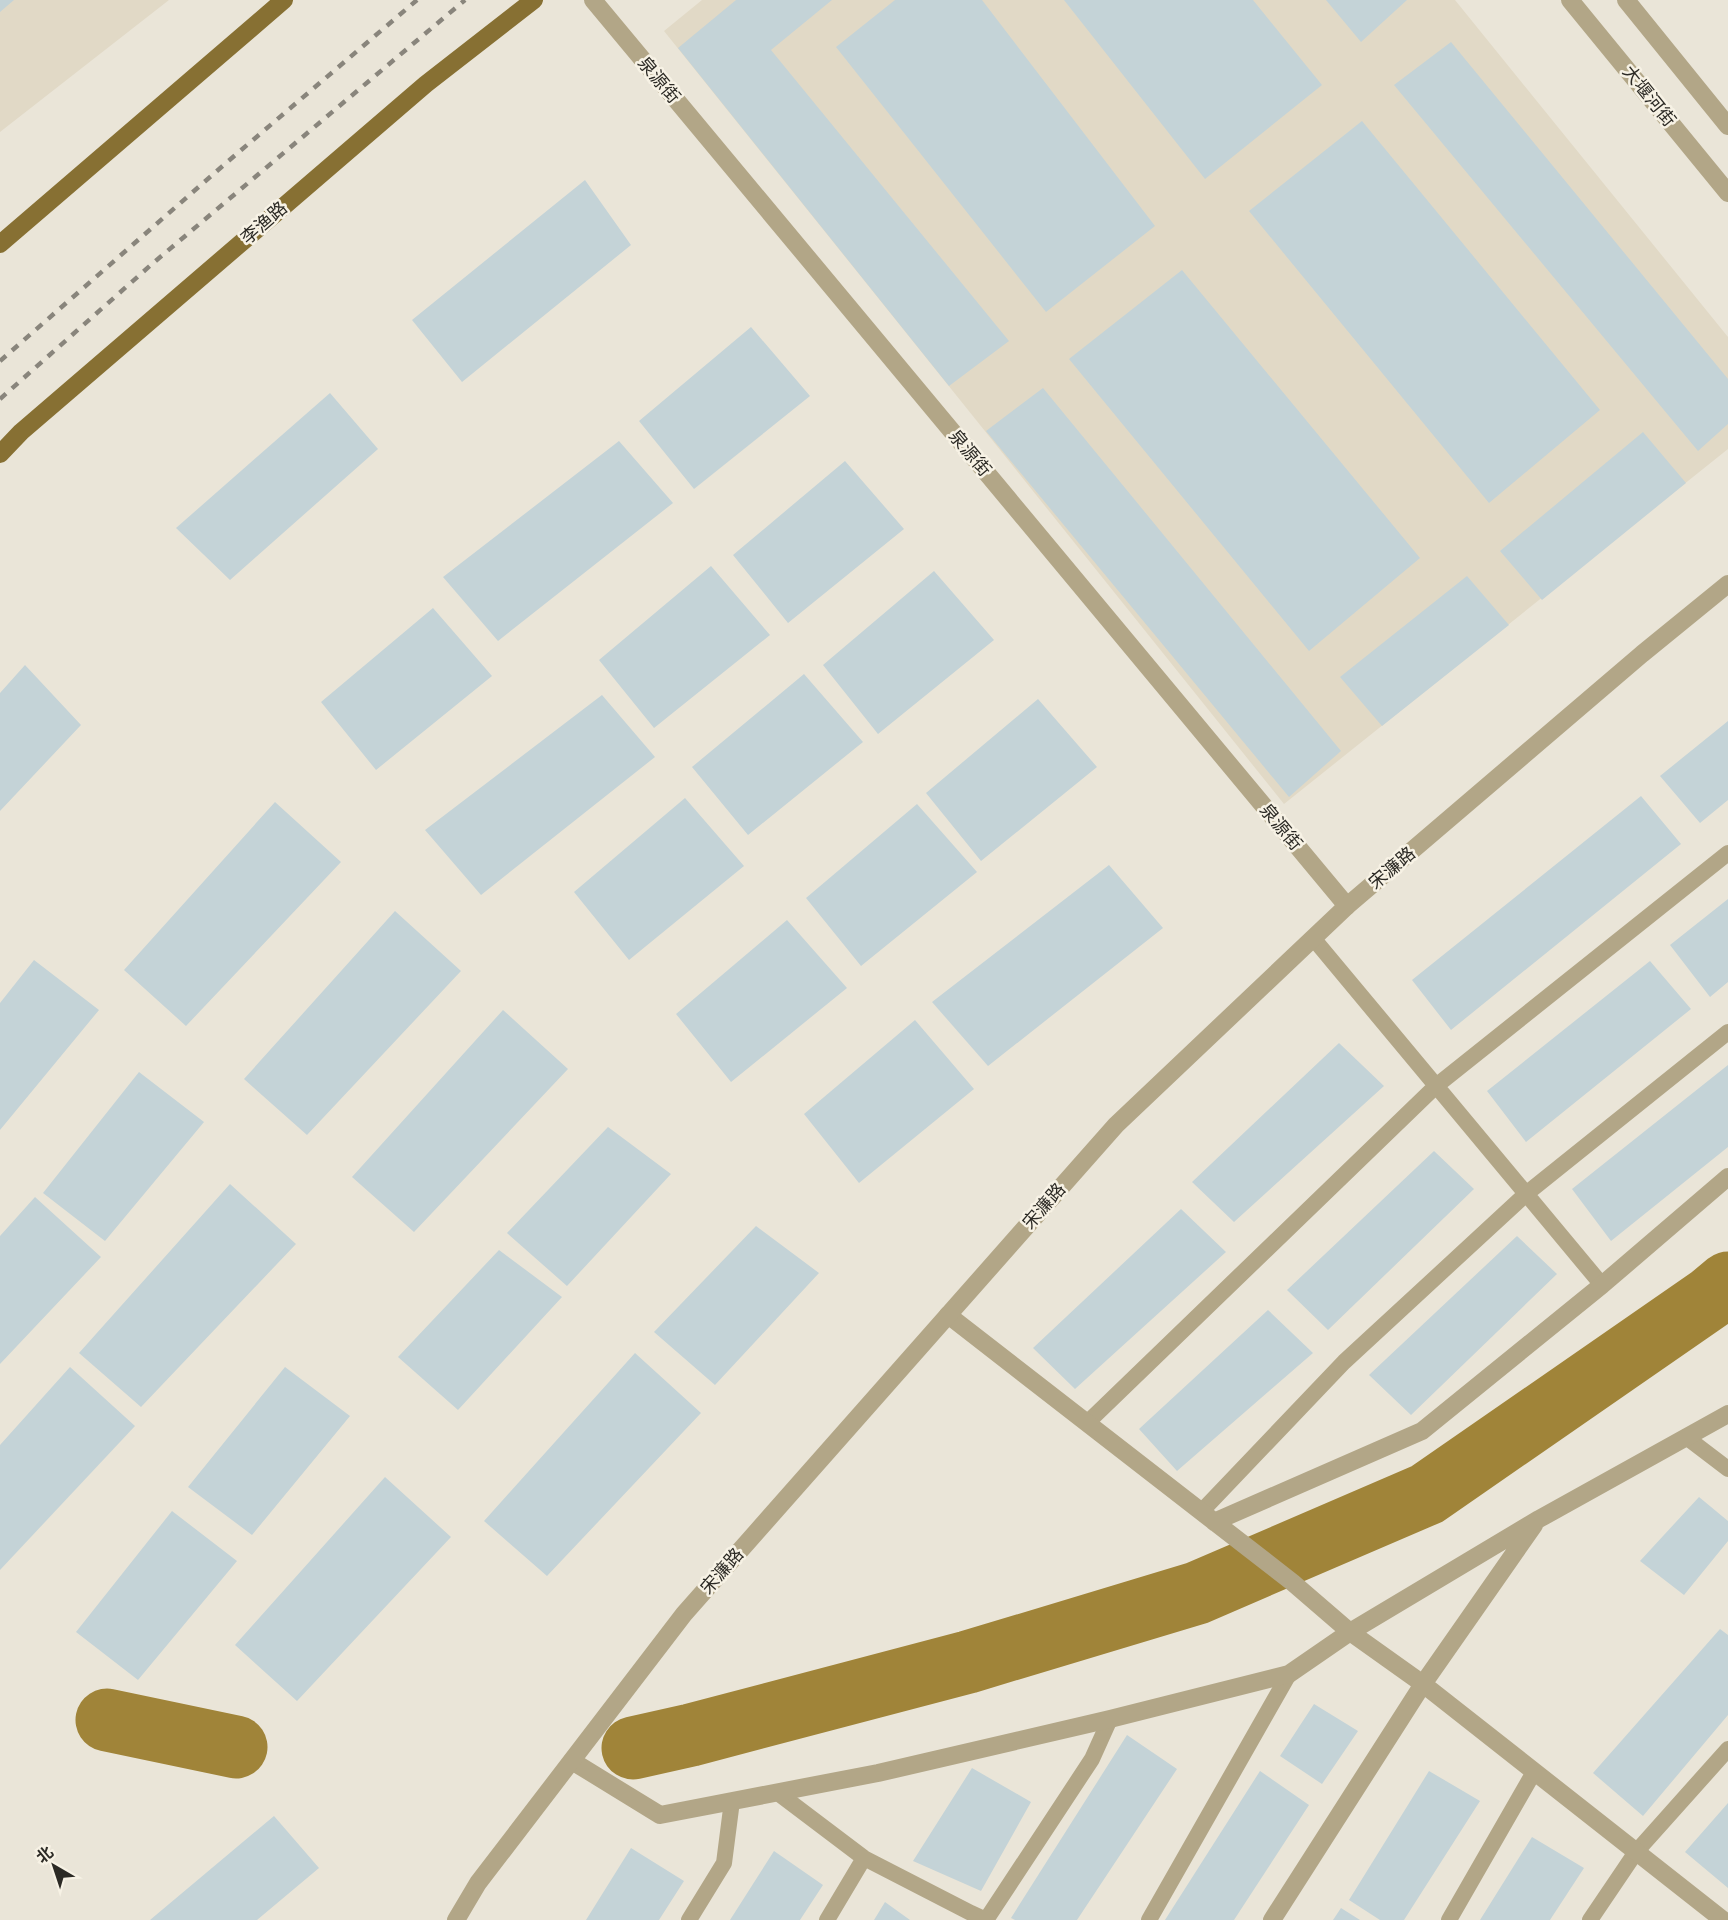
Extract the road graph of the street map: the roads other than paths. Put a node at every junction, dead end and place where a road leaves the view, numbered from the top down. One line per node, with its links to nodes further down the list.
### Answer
1 (284, 0): 8 (main road)
2 (534, 0): 9 (main road, 李渔路)
3 (593, 0): 12 (street, 泉源街)
4 (1570, 0): 7 (street, 大堰河街)
5 (1626, 0): 6 (street)
6 (1728, 126)
7 (1728, 192)
8 (0, 244)
9 (0, 454)
10 (1728, 584): 12 (street, 宋濂路)
11 (1728, 853): 15 (lane)
12 (1347, 906): 13 (street, 宋濂路)
13 (1313, 938): 15 (lane); 19 (street, 宋濂路)
14 (1728, 1032): 17 (lane)
15 (1436, 1086): 17 (lane); 21 (lane)
16 (1728, 1177): 18 (street)
17 (1526, 1194): 18 (lane); 24 (lane)
18 (1602, 1285): 24 (street)
19 (948, 1315): 21 (street); 31 (street, 宋濂路)
20 (1728, 1414): 22 (street)
21 (1087, 1423): 24 (street)
22 (1686, 1437): 23 (lane); 25 (street)
23 (1728, 1469)
24 (1208, 1517): 26 (street)
25 (1539, 1519): 26 (street); 28 (street)
26 (1350, 1632): 27 (street); 28 (street)
27 (1289, 1674): 29 (street); 40 (lane)
28 (1422, 1684): 32 (street); 41 (street)
29 (1110, 1719): 33 (street); 36 (lane)
30 (1728, 1749): 35 (lane)
31 (572, 1761): 34 (street); 37 (street, 宋濂路)
32 (1534, 1772): 35 (street); 42 (lane)
33 (778, 1793): 34 (street); 36 (lane)
34 (732, 1802): 38 (lane)
35 (1636, 1852): 43 (lane); 44 (street)
36 (864, 1858): 39 (lane)
37 (456, 1920)
38 (689, 1920)
39 (827, 1920)
40 (1149, 1920)
41 (1272, 1920)
42 (1449, 1920)
43 (1590, 1920)
44 (1723, 1920)

